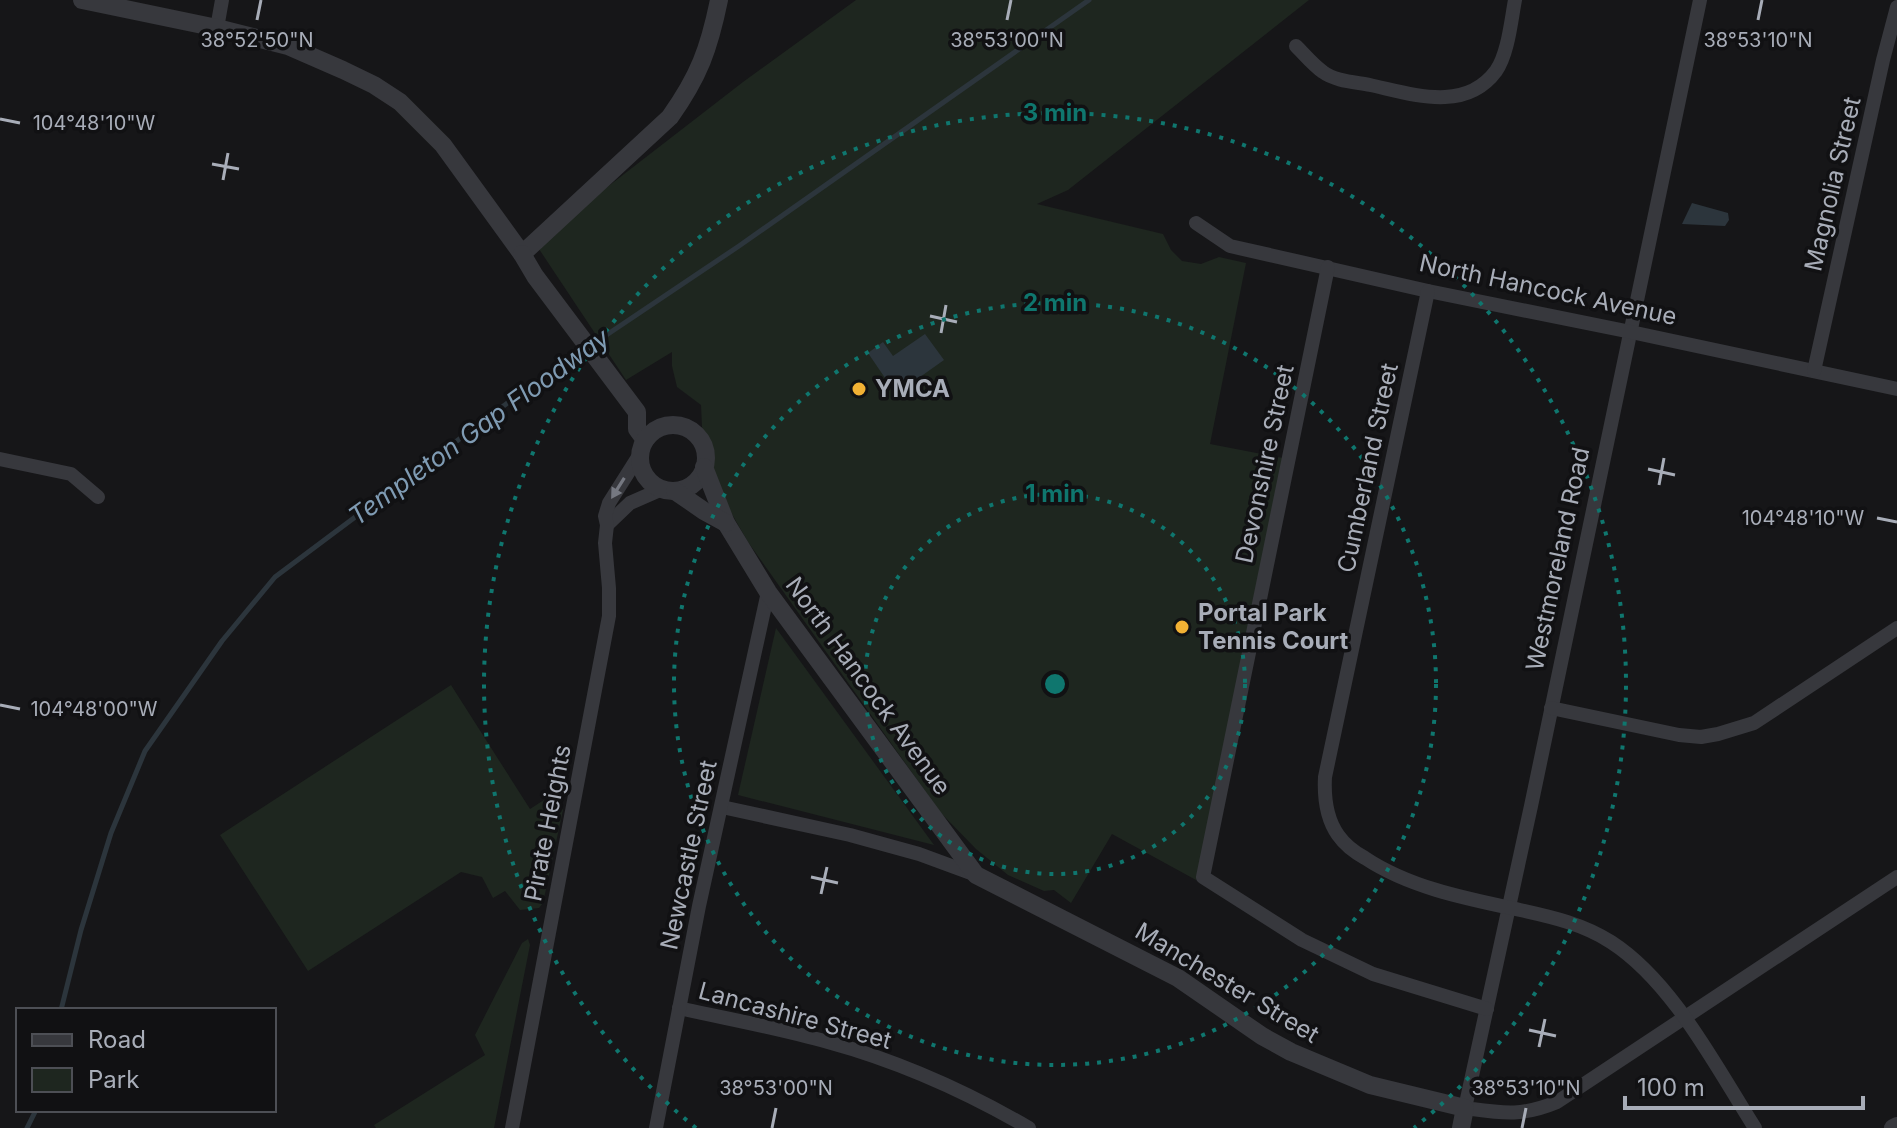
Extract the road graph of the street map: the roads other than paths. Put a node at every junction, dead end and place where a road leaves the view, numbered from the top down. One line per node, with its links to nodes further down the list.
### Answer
1 (82, 0): 7 (street, North Hancock Avenue)
2 (222, 0): 7 (street)
3 (719, 0): 10 (street)
4 (1515, 0): 8 (street)
5 (1700, 0): 13 (street, Westmoreland Road)
6 (1897, 7): 14 (street, Magnolia Street)
7 (217, 28): 10 (street, North Hancock Avenue)
8 (1296, 46)
9 (1196, 223): 11 (street, North Hancock Avenue)
10 (522, 254): 16 (street, North Hancock Avenue)
11 (1328, 267): 12 (street, North Hancock Avenue); 33 (street, Devonshire Street)
12 (1428, 291): 13 (street, North Hancock Avenue); 31 (street, Cumberland Street)
13 (1631, 332): 14 (street, North Hancock Avenue); 27 (street, Westmoreland Road)
14 (1814, 371): 15 (street, North Hancock Avenue)
15 (1897, 389)
16 (637, 412): 17 (street, North Hancock Avenue); 18 (street, North Hancock Avenue)
17 (667, 425): 18 (street); 20 (street, North Hancock Avenue)
18 (642, 447): 21 (street, North Hancock Avenue); 24 (street, Pirate Heights, one-way to 24)
19 (0, 459): 22 (street)
20 (704, 467): 21 (street); 23 (street, North Hancock Avenue)
21 (669, 490): 23 (street, North Hancock Avenue); 24 (street)
22 (98, 497)
23 (726, 523): 25 (street, North Hancock Avenue)
24 (607, 525): 36 (street, Pirate Heights)
25 (768, 592): 28 (street, Newcastle Street); 29 (street, North Hancock Avenue)
26 (1897, 628): 27 (street)
27 (1551, 708): 31 (street, Westmoreland Road)
28 (722, 807): 29 (street, Manchester Street); 32 (street, Newcastle Street)
29 (976, 875): 35 (street, Manchester Street)
30 (1897, 877): 34 (street, Manchester Street)
31 (1509, 908): 33 (street, Westmoreland Road); 34 (street, Cumberland Street)
32 (679, 1008): 37 (street, Newcastle Street); 38 (street, Lancashire Street)
33 (1487, 1009): 35 (street, Westmoreland Road)
34 (1685, 1018): 35 (street, Manchester Street); 40 (street, Cumberland Street)
35 (1465, 1108): 39 (street, Westmoreland Road)
36 (512, 1128)
37 (656, 1128)
38 (1029, 1128)
39 (1461, 1128)
40 (1755, 1128)

